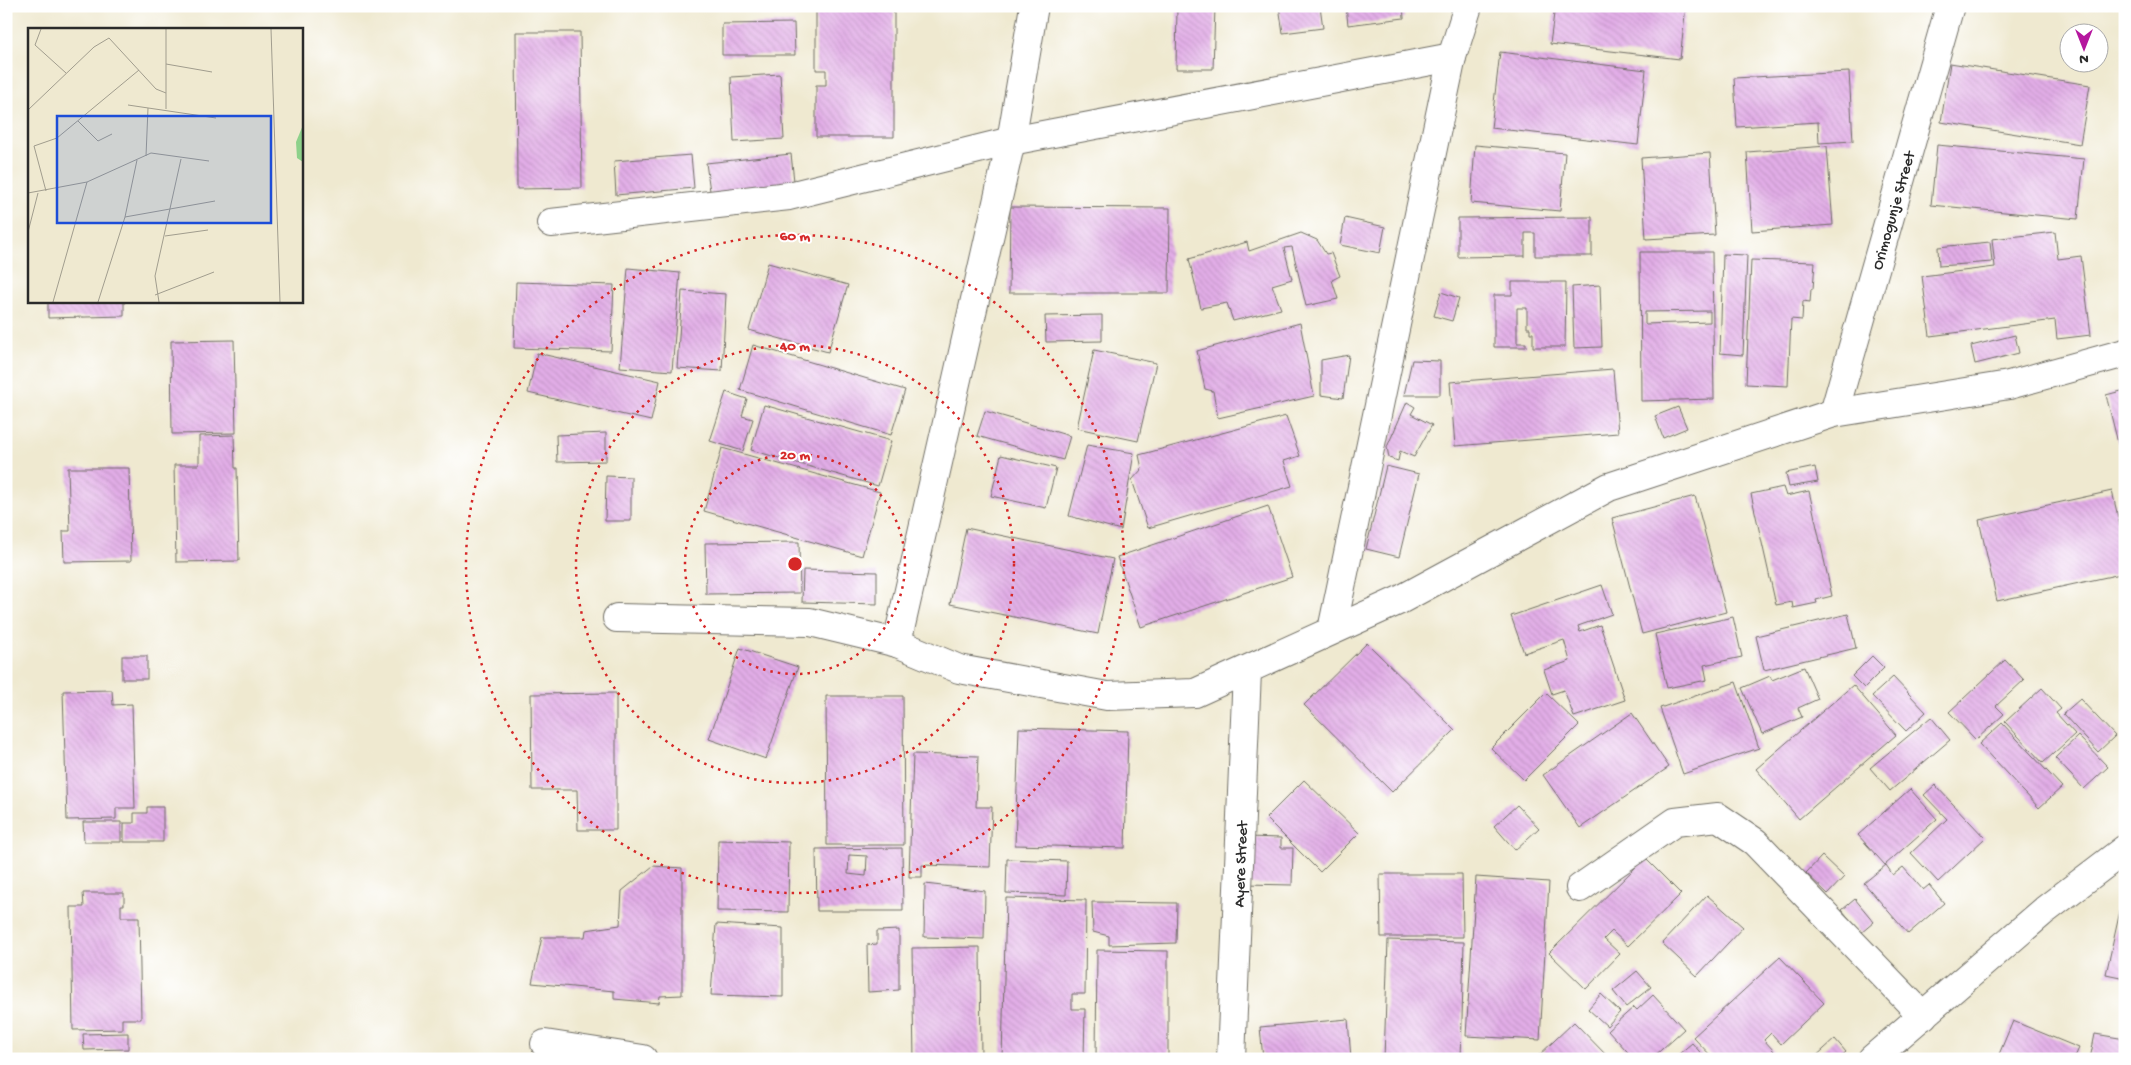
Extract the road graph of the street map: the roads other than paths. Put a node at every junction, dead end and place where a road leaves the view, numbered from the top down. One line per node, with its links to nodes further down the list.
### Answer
1 (1034, 6): 5 (street)
2 (1468, 6): 4 (street)
3 (1950, 6): 8 (street, Orimogunje Street)
4 (1452, 57): 5 (street); 10 (street)
5 (1011, 141): 6 (street); 11 (street)
6 (551, 223)
7 (2125, 353): 8 (street)
8 (1834, 413): 10 (street)
9 (617, 618): 11 (street)
10 (1332, 630): 12 (street)
11 (897, 643): 12 (street)
12 (1247, 671): 18 (street, Ayere Street)
13 (2125, 849): 15 (street)
14 (1580, 888): 15 (street)
15 (1923, 1016): 19 (street)
16 (545, 1044): 17 (street)
17 (643, 1059)
18 (1231, 1059)
19 (1872, 1059)

